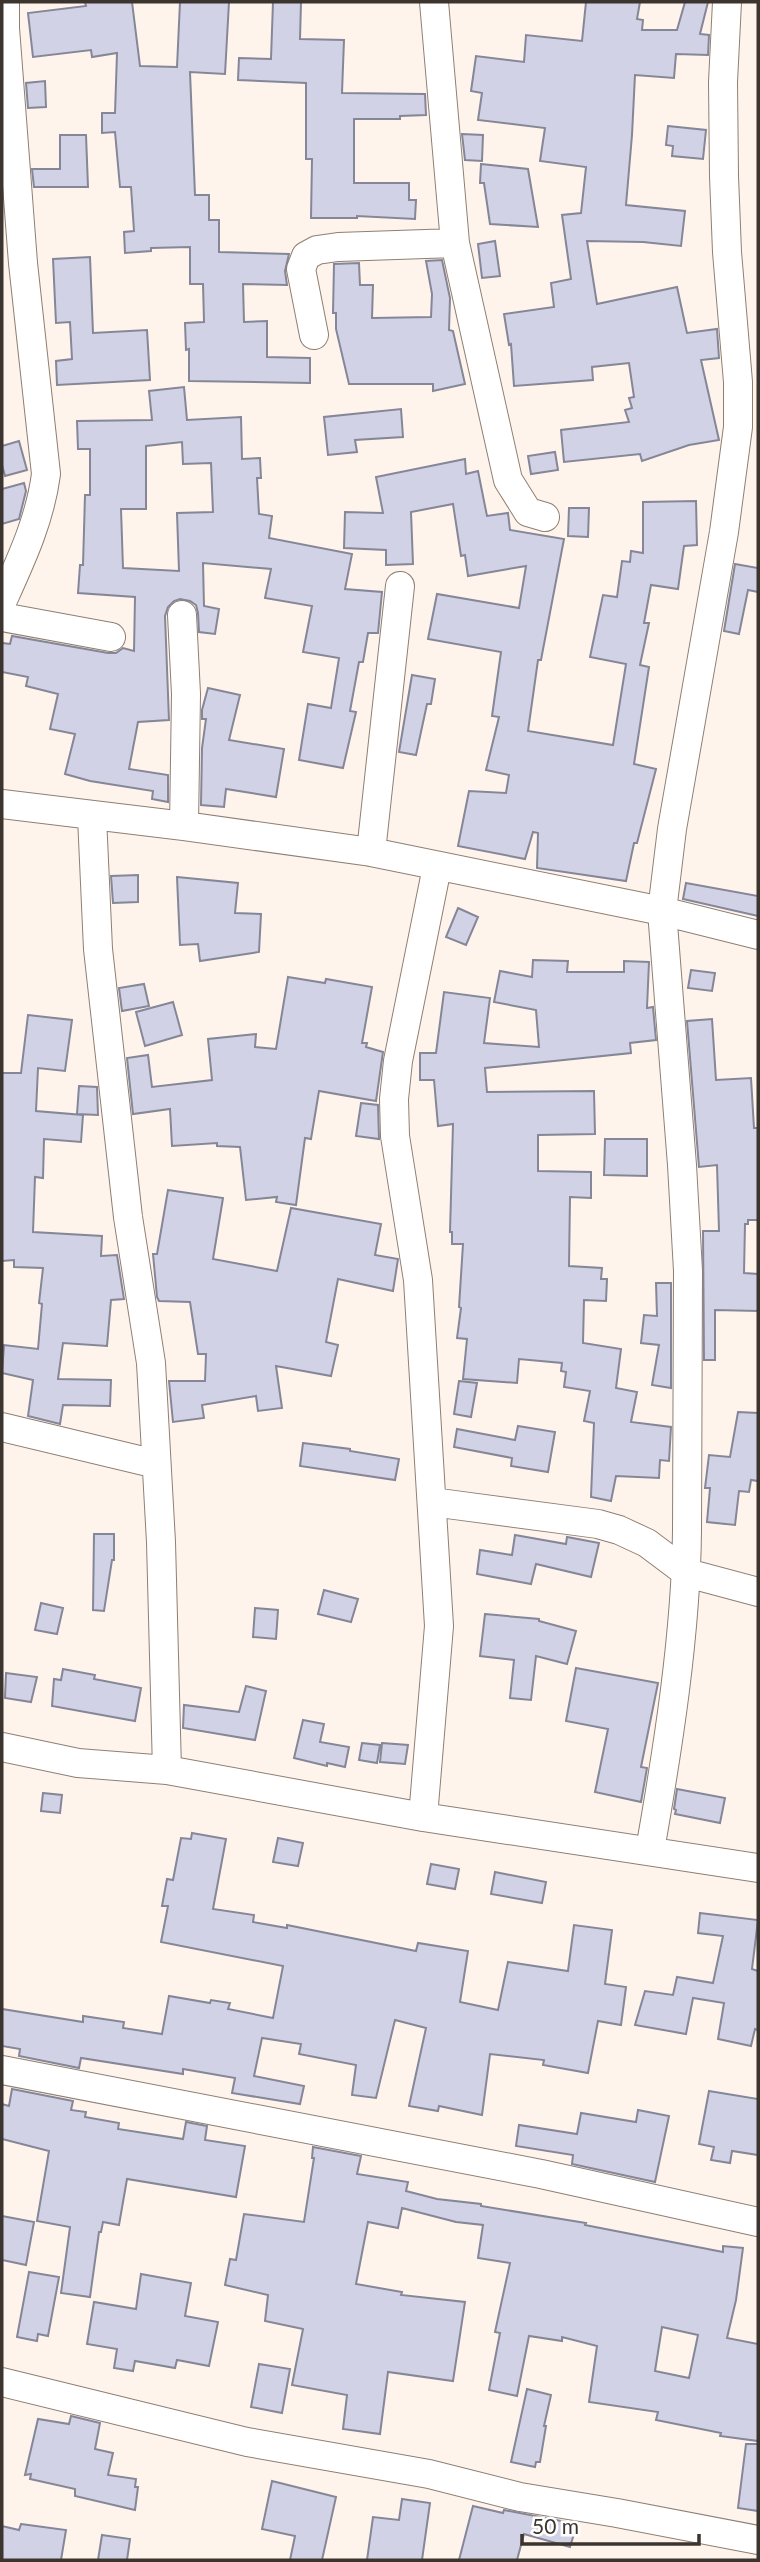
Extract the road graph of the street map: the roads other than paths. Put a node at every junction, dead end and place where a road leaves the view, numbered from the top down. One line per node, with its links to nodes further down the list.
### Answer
1 (434, 2): 4 (street)
2 (727, 2): 18 (street)
3 (4, 18): 5 (street)
4 (454, 243): 6 (street); 7 (street)
5 (12, 268): 9 (street)
6 (314, 335)
7 (545, 517)
8 (400, 586): 16 (street)
9 (2, 602)
10 (182, 615): 15 (street)
11 (2, 617): 12 (street)
12 (111, 637)
13 (2, 804): 14 (street)
14 (92, 817): 15 (street); 21 (street)
15 (184, 826): 16 (street)
16 (371, 852): 17 (street)
17 (437, 867): 18 (street); 22 (street)
18 (662, 911): 19 (street); 23 (street)
19 (758, 935)
20 (2, 1427): 21 (street)
21 (156, 1464): 26 (street)
22 (432, 1502): 23 (street); 27 (street)
23 (687, 1573): 24 (street); 28 (street)
24 (758, 1592)
25 (2, 1747): 26 (street)
26 (167, 1770): 27 (street)
27 (423, 1817): 28 (street)
28 (650, 1850): 29 (street)
29 (757, 1862)
30 (2, 2070): 31 (street)
31 (758, 2222)
32 (2, 2382): 33 (street)
33 (758, 2540)

